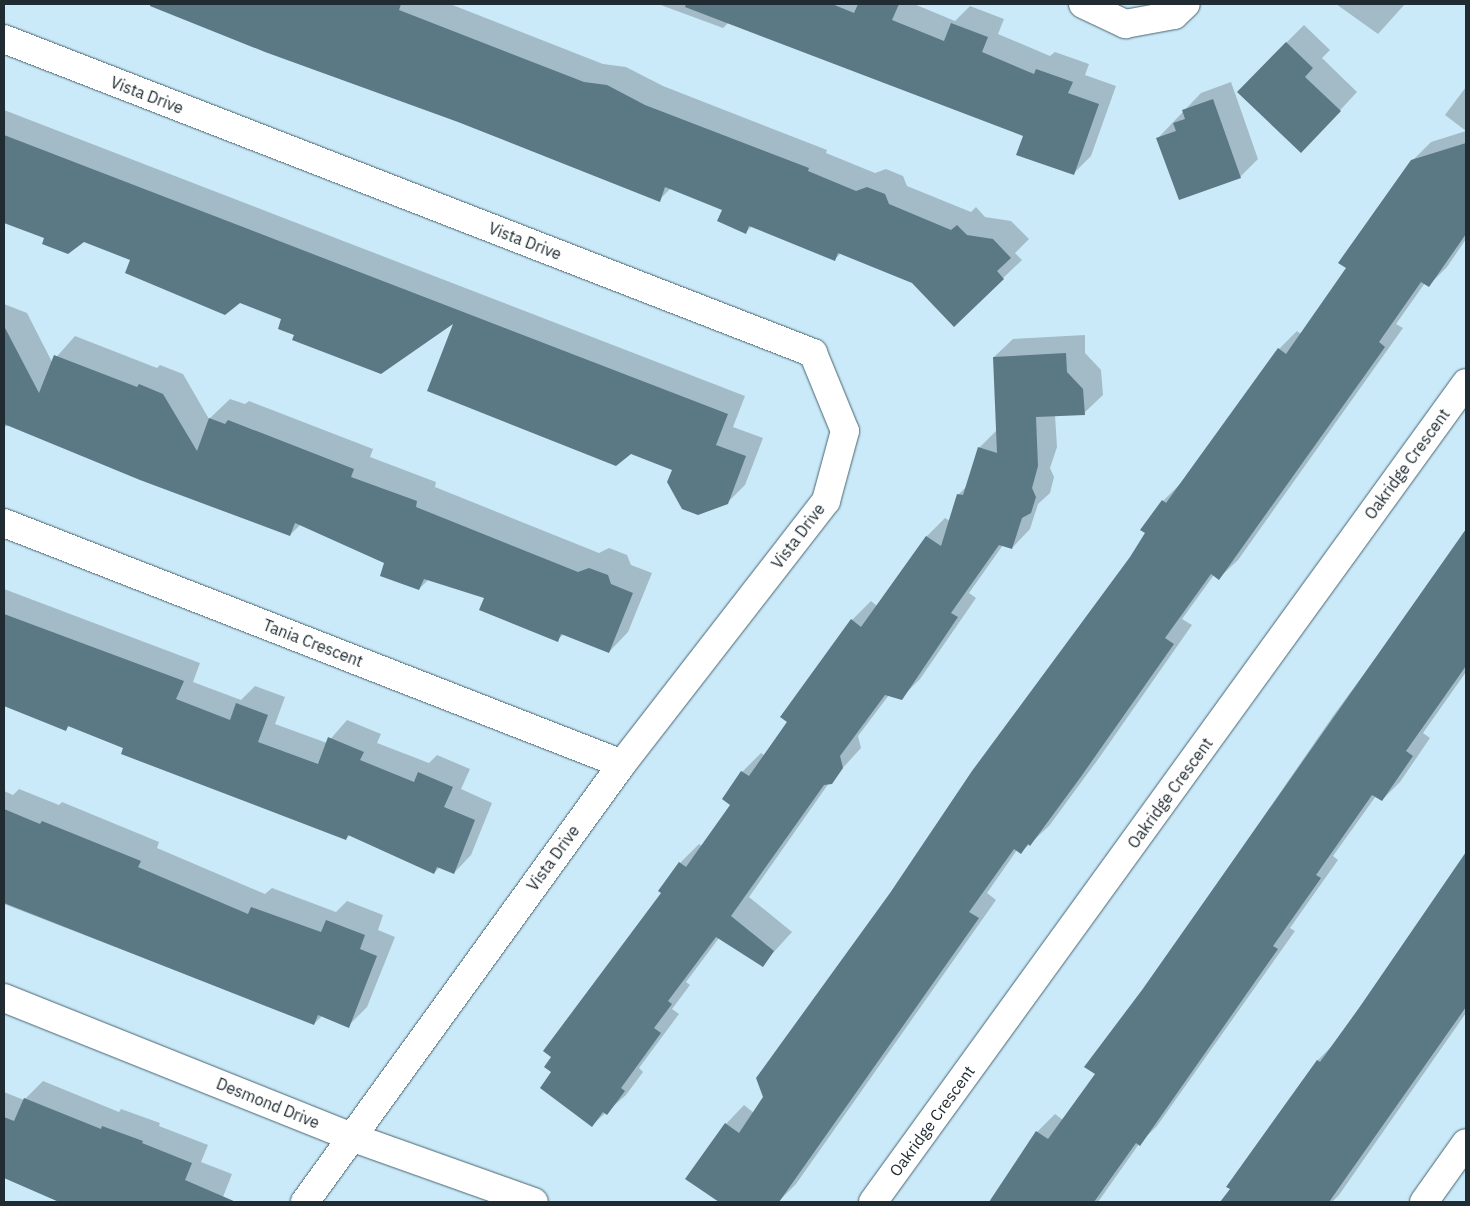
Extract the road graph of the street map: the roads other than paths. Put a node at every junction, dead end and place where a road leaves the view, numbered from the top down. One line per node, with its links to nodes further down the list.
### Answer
1 (1083, 4): 2 (street)
2 (1186, 4)
3 (4, 40): 6 (street, Vista Drive)
4 (1466, 383): 12 (street, Oakridge Crescent)
5 (4, 522): 6 (street, Tania Crescent)
6 (622, 764): 8 (street, Vista Drive)
7 (4, 998): 8 (street, Desmond Drive)
8 (351, 1136): 10 (street, Vista Drive); 11 (street, Desmond Drive)
9 (1466, 1143): 13 (street)
10 (305, 1202)
11 (534, 1202)
12 (873, 1202)
13 (1424, 1202)

